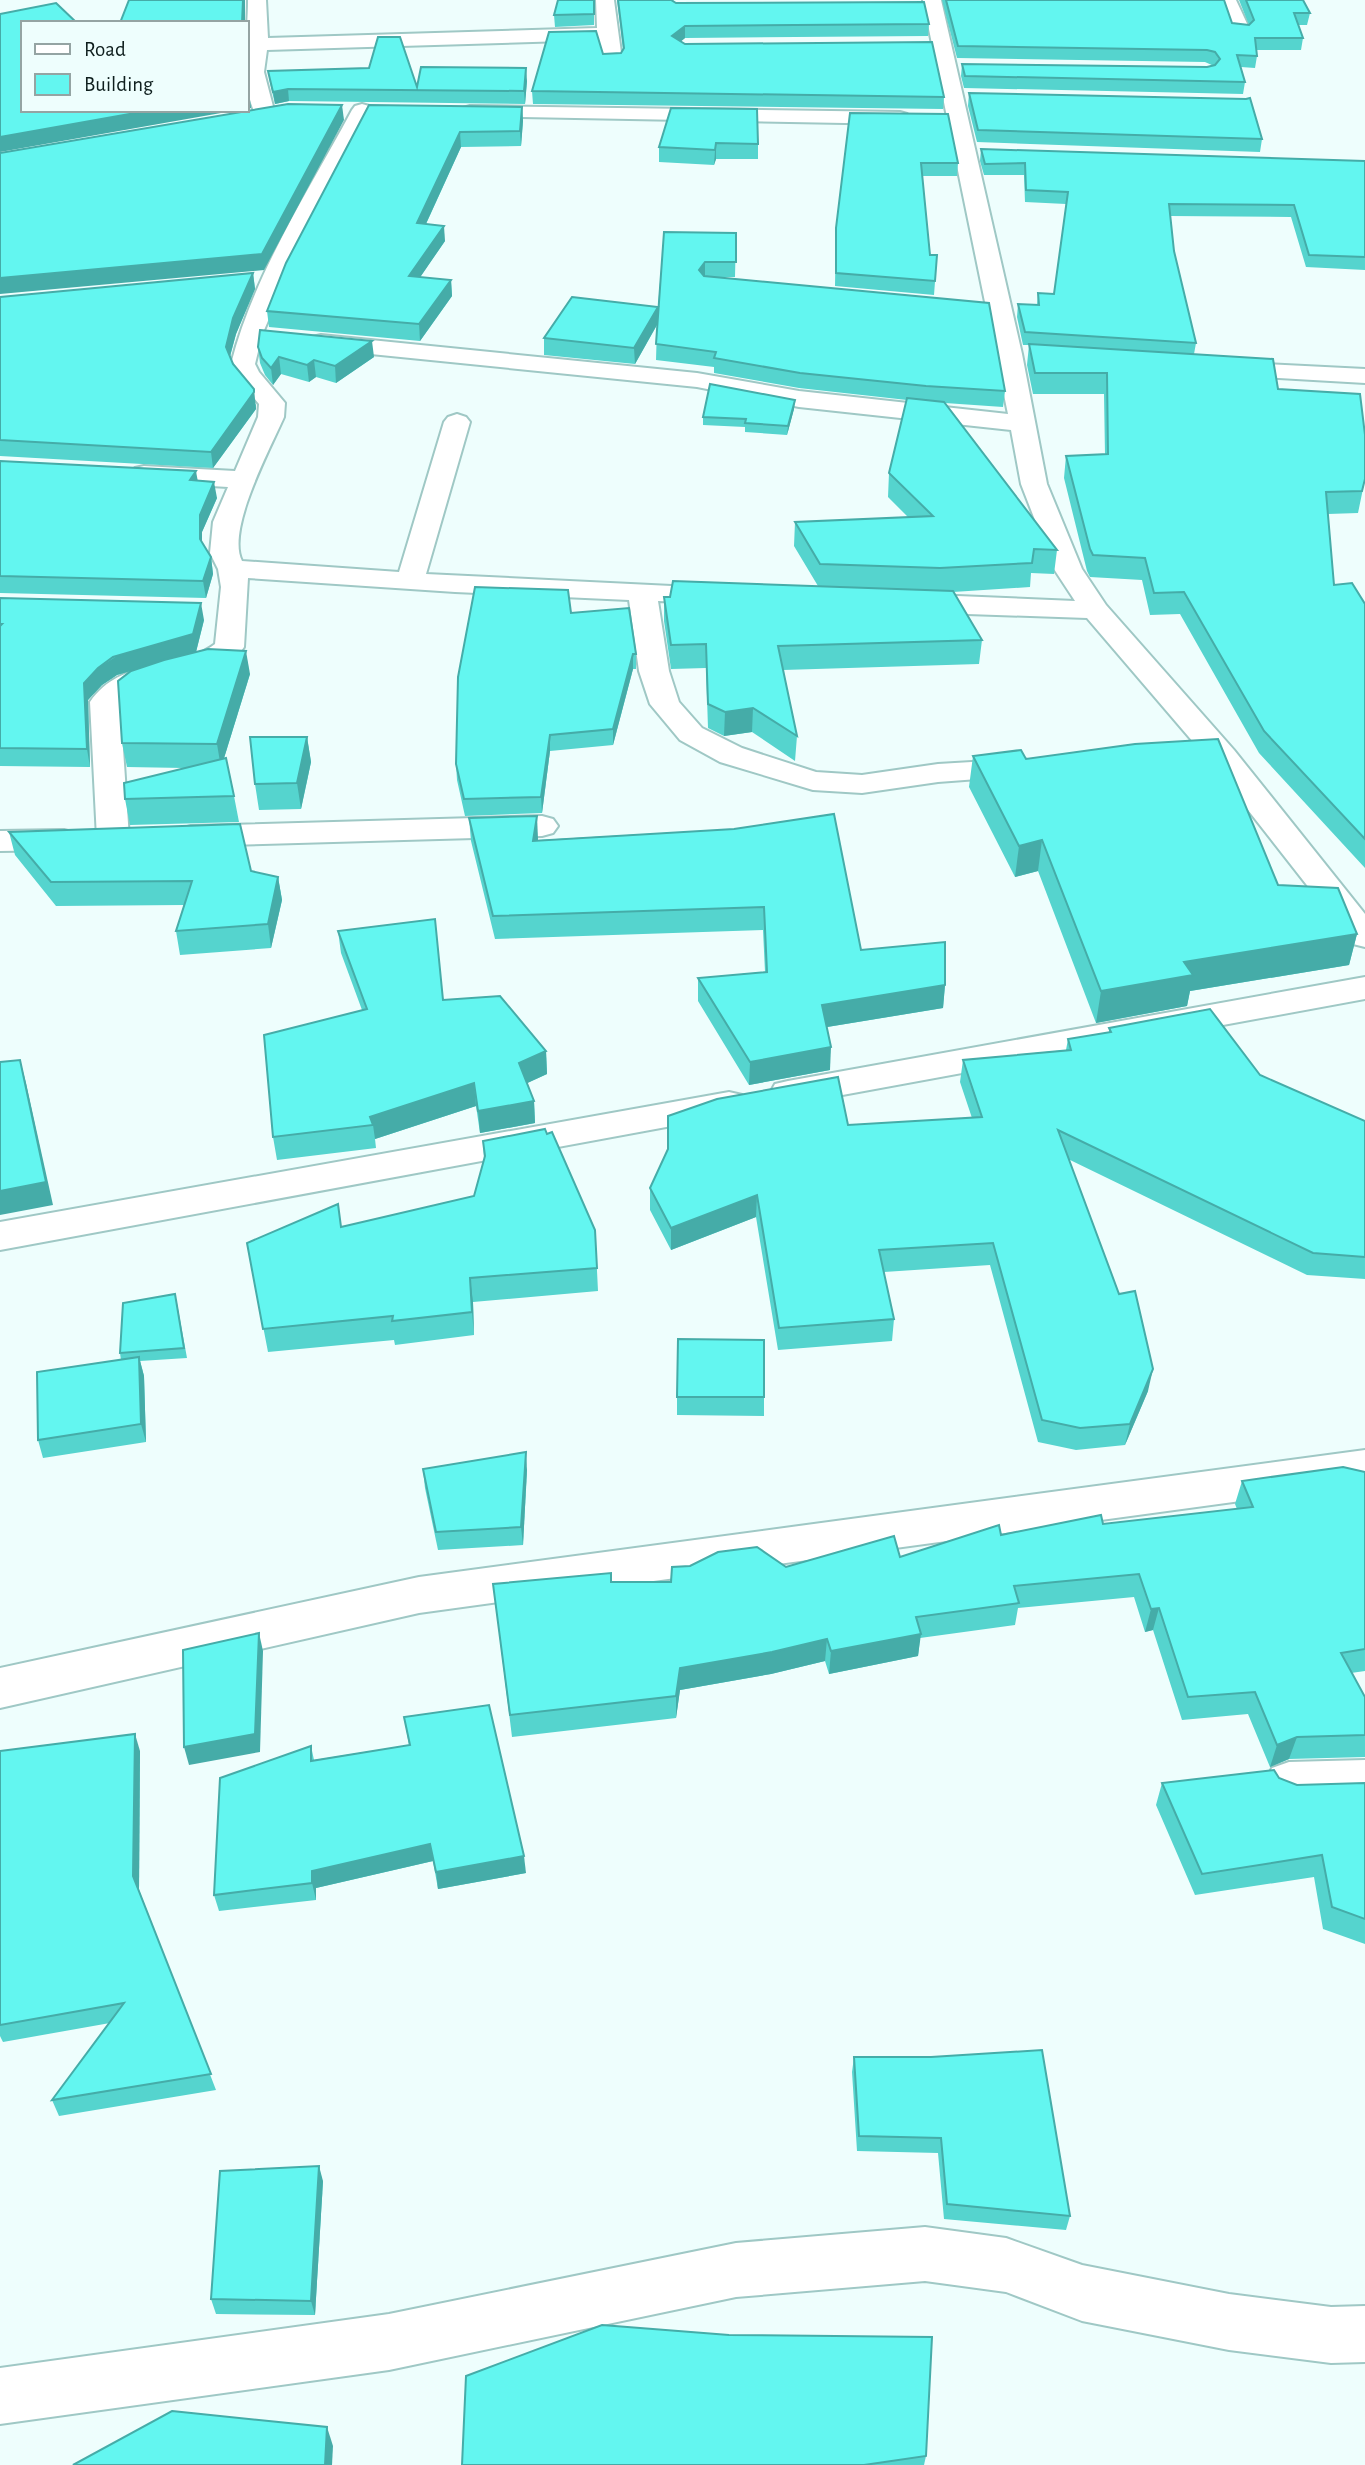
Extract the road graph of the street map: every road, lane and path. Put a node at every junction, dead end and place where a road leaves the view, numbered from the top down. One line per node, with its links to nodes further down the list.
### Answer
1 (257, 0): 7 (street)
2 (605, 0): 6 (street)
3 (1227, 0): 5 (street)
4 (928, 4): 8 (street)
5 (1240, 30)
6 (607, 34): 7 (street); 9 (street)
7 (258, 44): 16 (street)
8 (938, 52): 10 (street); 15 (street)
9 (612, 60)
10 (973, 67)
11 (980, 97): 15 (street)
12 (289, 110): 16 (street)
13 (389, 110): 21 (street)
14 (455, 111): 17 (street)
15 (951, 111): 19 (street)
16 (265, 114): 18 (street)
17 (916, 118)
18 (239, 119)
19 (964, 151): 20 (street); 22 (street)
20 (992, 152)
21 (250, 334): 27 (street); 29 (street)
22 (1010, 354): 23 (street); 27 (street)
23 (1038, 357)
24 (1193, 368): 25 (street)
25 (1365, 376)
26 (457, 422): 31 (street)
27 (1021, 423): 35 (street)
28 (124, 473): 29 (street)
29 (244, 480): 30 (street)
30 (232, 569): 31 (street); 40 (street)
31 (410, 581): 32 (street)
32 (642, 592): 33 (street); 38 (street)
33 (753, 597)
34 (879, 602): 35 (street)
35 (1095, 610): 36 (street)
36 (1223, 757): 37 (street); 42 (street)
37 (1182, 759)
38 (1046, 767)
39 (542, 825): 40 (street)
40 (136, 838): 41 (street)
41 (0, 841)
42 (1365, 936)
43 (1365, 988): 44 (street)
44 (0, 1236)
45 (1365, 1467): 46 (street)
46 (0, 1688)
47 (1365, 1781): 48 (street)
48 (1289, 1783)
49 (1365, 2334): 50 (street)
50 (0, 2396)

